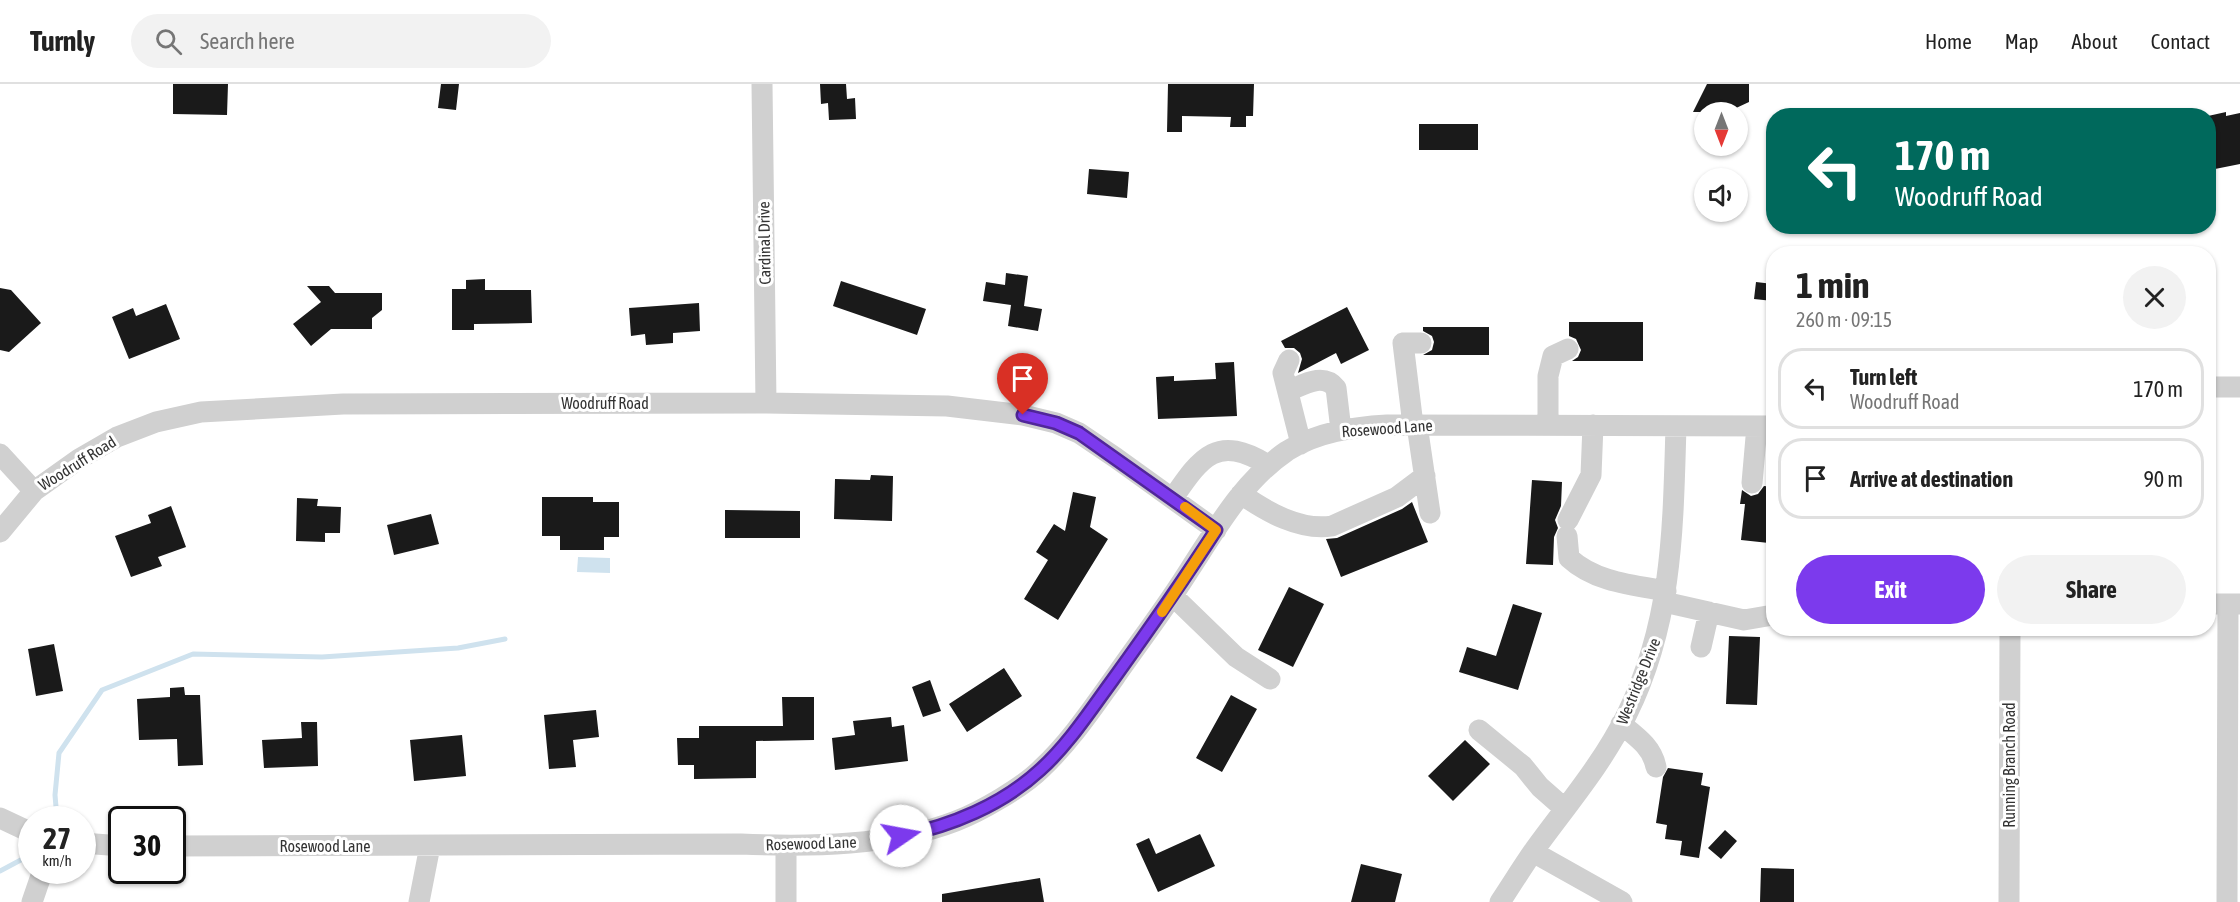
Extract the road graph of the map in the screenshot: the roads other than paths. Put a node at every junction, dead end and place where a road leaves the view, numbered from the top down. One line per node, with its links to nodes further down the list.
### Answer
1 (762, 84): 8 (street, Cardinal Drive)
2 (1421, 343): 9 (street)
3 (1568, 349): 10 (street)
4 (1289, 360): 7 (street)
5 (2216, 387): 6 (street)
6 (2240, 387)
7 (1288, 392): 14 (street); 15 (street)
8 (766, 403): 20 (street, Woodruff Road); 22 (street, Woodruff Road)
9 (1415, 425): 10 (street, Rosewood Lane); 14 (street, Rosewood Lane); 18 (street)
10 (1548, 425): 11 (street, Rosewood Lane)
11 (1593, 425): 12 (street, Rosewood Lane); 27 (street)
12 (1676, 426): 13 (street, Rosewood Lane); 27 (street, Westridge Drive)
13 (1765, 426): 19 (street)
14 (1341, 430): 15 (street, Rosewood Lane)
15 (1301, 444): 17 (street, Rosewood Lane)
16 (0, 454): 20 (street)
17 (1268, 465): 21 (street, Rosewood Lane); 22 (street)
18 (1425, 476): 21 (street); 23 (street)
19 (1752, 483)
20 (34, 491): 25 (street, Woodruff Road)
21 (1241, 494): 24 (street, Rosewood Lane)
22 (1173, 498): 24 (street, Woodruff Road)
23 (1431, 513)
24 (1216, 530): 26 (street, Rosewood Lane)
25 (0, 532)
26 (1173, 596): 33 (street); 42 (street, Rosewood Lane)
27 (1665, 596): 29 (street); 34 (street, Westridge Drive)
28 (2225, 604): 51 (street)
29 (1709, 612): 30 (street); 32 (street)
30 (1766, 618)
31 (2010, 636): 50 (street, Running Branch Road)
32 (1701, 646)
33 (1270, 679)
34 (1622, 724): 36 (street); 37 (street, Westridge Drive)
35 (1479, 730): 37 (street)
36 (1656, 768)
37 (1565, 809): 43 (street, Westridge Drive)
38 (0, 818): 39 (street)
39 (18, 826)
40 (186, 846): 41 (street, Rosewood Lane)
41 (430, 846): 42 (street, Rosewood Lane); 46 (street)
42 (786, 846): 47 (street)
43 (1533, 852): 48 (street, Westridge Drive); 49 (street)
44 (39, 884): 45 (street)
45 (32, 902)
46 (419, 902)
47 (786, 902)
48 (1500, 902)
49 (1622, 902)
50 (2009, 902)
51 (2227, 902)

